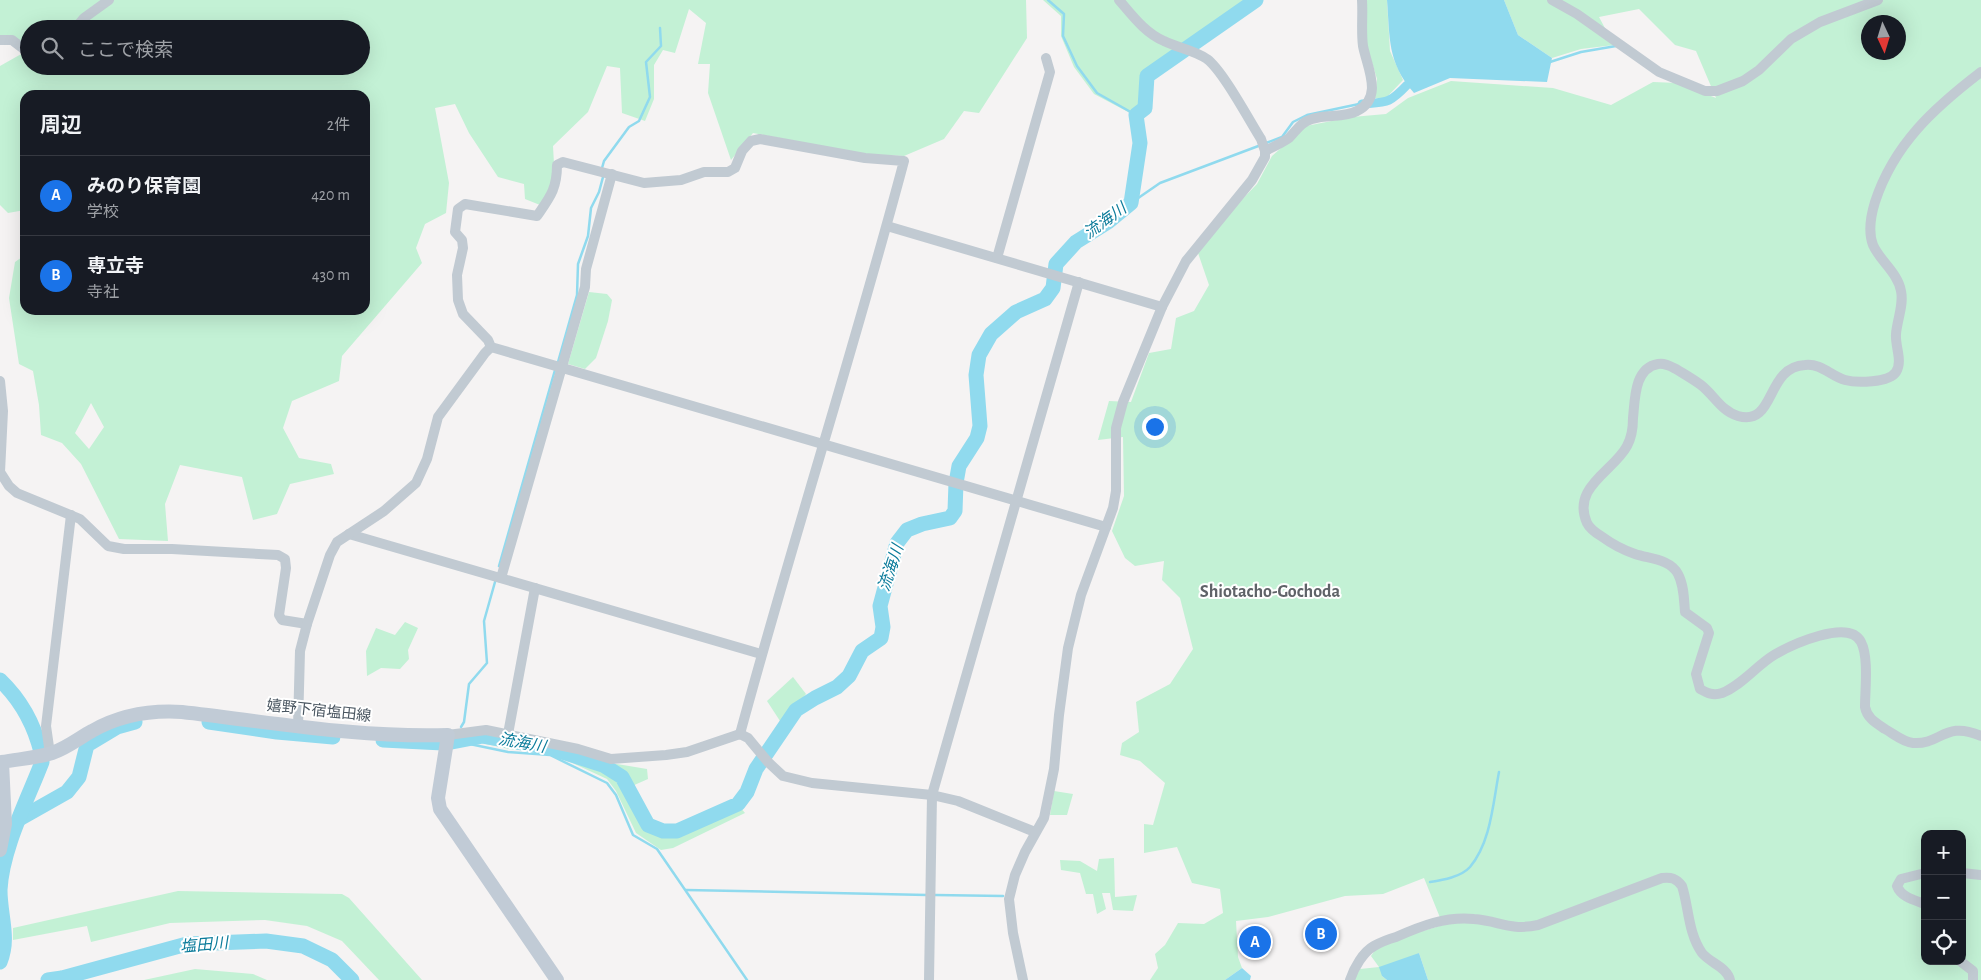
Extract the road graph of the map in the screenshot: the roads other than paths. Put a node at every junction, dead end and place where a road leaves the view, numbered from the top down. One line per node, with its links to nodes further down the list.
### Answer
1 (109, 0): 6 (street)
2 (1119, 0): 11 (street)
3 (1362, 0): 11 (street)
4 (1552, 0): 5 (street)
5 (1878, 0)
6 (82, 20)
7 (0, 40): 8 (street)
8 (20, 46)
9 (1046, 58): 14 (street)
10 (1981, 72): 34 (street)
11 (1265, 151): 16 (street)
12 (612, 174): 13 (street); 17 (street); 18 (street)
13 (887, 226): 14 (street); 20 (street)
14 (997, 258): 15 (street)
15 (1079, 282): 16 (street); 22 (street)
16 (1162, 307): 24 (street)
17 (491, 347): 18 (street); 25 (street)
18 (562, 369): 20 (street); 26 (street)
19 (0, 381): 21 (street)
20 (823, 445): 22 (street); 29 (street)
21 (0, 472): 23 (street)
22 (1016, 501): 24 (street); 37 (street)
23 (71, 515): 28 (street); 35 (street)
24 (1106, 527): 38 (street)
25 (349, 534): 26 (street); 28 (street)
26 (501, 578): 27 (street)
27 (535, 588): 29 (street); 31 (street)
28 (307, 624): 30 (street)
29 (761, 654): 32 (street)
30 (298, 726): 33 (main road, 嬉野下宿塩田線); 35 (main road, 嬉野下宿塩田線)
31 (508, 734): 32 (street); 33 (street)
32 (740, 734): 37 (street)
33 (448, 735): 45 (main road)
34 (1981, 736)
35 (50, 754): 36 (main road, 嬉野下宿塩田線)
36 (1, 758): 39 (main road, 嬉野下宿塩田線)
37 (932, 795): 38 (street); 46 (street)
38 (1036, 832): 47 (street)
39 (0, 850)
40 (1966, 873): 42 (street)
41 (1921, 874): 43 (street)
42 (1981, 875)
43 (1921, 902)
44 (1965, 965): 50 (street)
45 (557, 980)
46 (930, 980)
47 (1023, 980)
48 (1350, 980): 49 (street)
49 (1730, 980)
50 (1974, 980)

